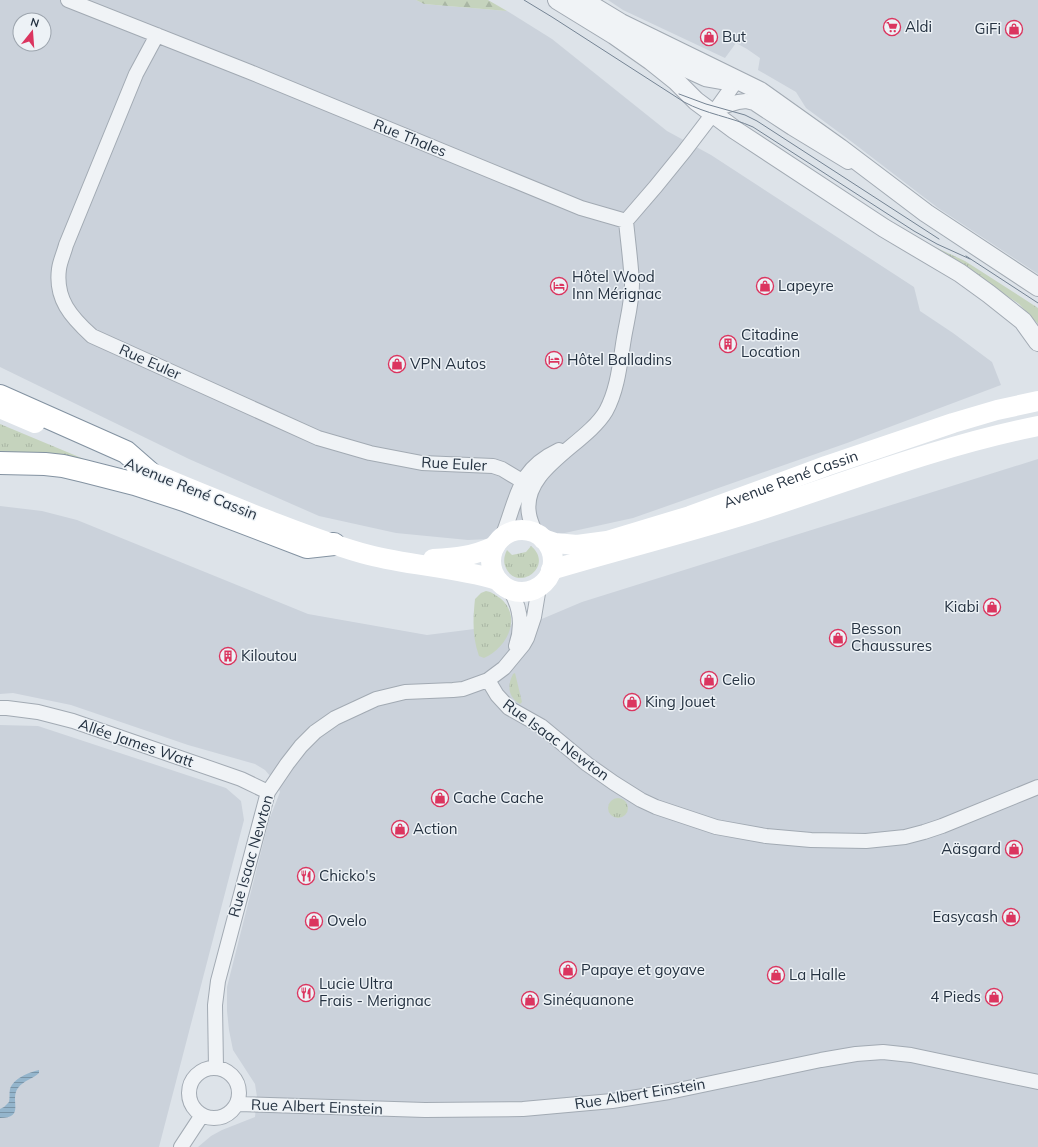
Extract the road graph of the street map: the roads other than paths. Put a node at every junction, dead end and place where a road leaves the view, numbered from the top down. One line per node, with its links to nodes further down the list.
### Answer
1 (68, 0): 4 (street, Rue Thales)
2 (557, 0): 5 (street)
3 (583, 0): 6 (street)
4 (158, 35): 9 (street, Rue Thales); 19 (street, Rue Euler)
5 (614, 35): 6 (street); 7 (street)
6 (737, 80): 7 (street); 8 (street)
7 (716, 111): 8 (street); 9 (street); 11 (street)
8 (880, 179): 10 (street)
9 (626, 220): 16 (street)
10 (1038, 287)
11 (1038, 342)
12 (0, 396): 18 (highway)
13 (1038, 401): 20 (main road, Avenue René Cassin)
14 (0, 408): 18 (main road, Avenue René Cassin)
15 (1038, 426): 24 (main road, Avenue René Cassin)
16 (578, 442): 19 (street); 20 (street)
17 (0, 463): 22 (highway)
18 (150, 473): 22 (main road, Avenue René Cassin)
19 (522, 481): 21 (street)
20 (539, 536): 21 (main road); 24 (main road)
21 (499, 541): 23 (main road, Avenue René Cassin); 25 (main road)
22 (334, 544): 23 (main road, Avenue René Cassin)
23 (385, 559): 25 (main road, Avenue René Cassin)
24 (551, 570): 26 (main road)
25 (504, 585): 26 (main road); 27 (street)
26 (538, 587): 27 (street)
27 (509, 661): 28 (street)
28 (488, 680): 30 (street, Rue Isaac Newton); 31 (street, Rue Isaac Newton)
29 (0, 708): 31 (street, Allée James Watt)
30 (1038, 787)
31 (268, 792): 32 (street, Rue Isaac Newton)
32 (216, 1068): 34 (street); 35 (street)
33 (1038, 1080): 34 (street, Rue Albert Einstein)
34 (237, 1104): 35 (street)
35 (202, 1115): 36 (street)
36 (181, 1147)

